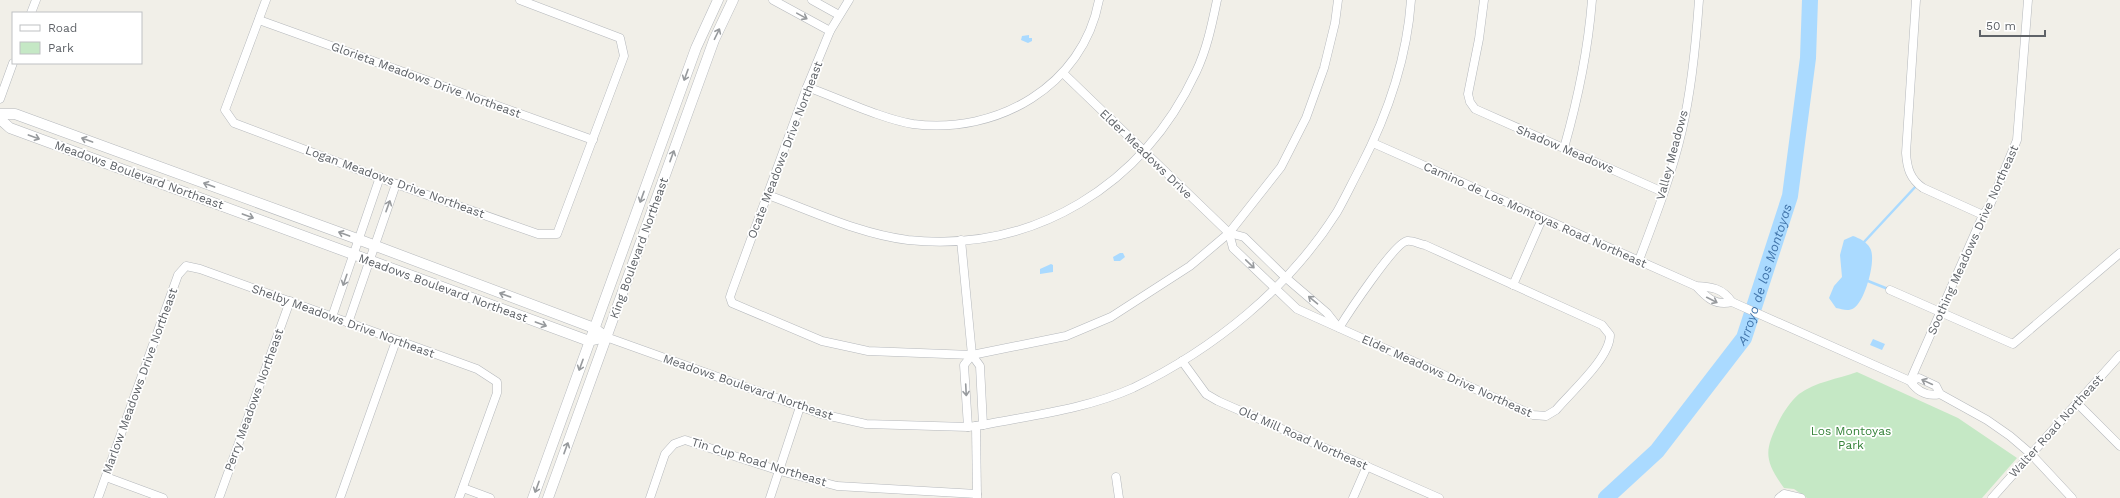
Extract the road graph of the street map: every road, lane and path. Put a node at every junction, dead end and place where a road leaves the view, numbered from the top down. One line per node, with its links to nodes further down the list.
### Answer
1 (36, 0): 18 (street)
2 (266, 0): 20 (street)
3 (520, 0): 28 (street)
4 (718, 0): 57 (street, King Boulevard Northeast, one-way to 57)
5 (733, 0): 59 (street, King Boulevard Northeast, one-way to 5)
6 (774, 0): 21 (street, one-way to 21)
7 (812, 0): 19 (street)
8 (850, 0): 19 (street, Ocate Meadows Drive Northeast)
9 (1099, 0): 23 (street)
10 (1217, 0): 31 (street)
11 (1338, 0): 38 (street)
12 (1411, 0): 29 (street, Meadows Boulevard Northeast)
13 (1484, 0): 30 (street, Shadow Meadows)
14 (1592, 0): 30 (street)
15 (1699, 0): 34 (street, Valley Meadows)
16 (1916, 0): 36 (street)
17 (2028, 0): 36 (street, Soothing Meadows Drive Northeast)
18 (31, 12)
19 (839, 15): 21 (street, Ocate Meadows Drive Northeast)
20 (259, 20): 28 (street, Glorieta Meadows Drive Northeast); 32 (street, Logan Meadows Drive Northeast)
21 (830, 32): 24 (street, Ocate Meadows Drive Northeast)
22 (13, 64): 25 (street)
23 (1064, 74): 24 (street); 31 (street, Elder Meadows Drive)
24 (807, 87): 35 (street, Ocate Meadows Drive Northeast)
25 (0, 99)
26 (0, 114): 39 (street, Meadows Boulevard Northeast, one-way to 26)
27 (0, 119): 43 (street, Meadows Boulevard Northeast, one-way to 43)
28 (593, 140): 33 (street, Logan Meadows Drive Northeast)
29 (1373, 143): 37 (street, Camino de Los Montoyas Road Northeast); 47 (street, Meadows Boulevard Northeast)
30 (1564, 148): 34 (street, Shadow Meadows)
31 (1144, 152): 38 (street, Elder Meadows Drive); 40 (street)
32 (380, 177): 33 (street, Logan Meadows Drive Northeast); 39 (street)
33 (396, 184): 41 (street, one-way to 33)
34 (1663, 192): 45 (street, Valley Meadows)
35 (768, 195): 40 (street); 62 (street, Ocate Meadows Drive Northeast)
36 (1983, 215): 54 (street, Soothing Meadows Drive Northeast)
37 (1542, 219): 45 (street, Camino de Los Montoyas Road Northeast); 48 (street)
38 (1229, 233): 47 (street, Elder Meadows Drive Northeast); 50 (street, Elder Meadows Drive Northeast, one-way to 50); 62 (street)
39 (360, 240): 41 (street, Meadows Boulevard Northeast); 43 (street)
40 (961, 240): 62 (street)
41 (374, 246): 44 (street); 57 (street, Meadows Boulevard Northeast, one-way to 41)
42 (2120, 253): 54 (street)
43 (354, 255): 44 (street, Meadows Boulevard Northeast); 55 (street, one-way to 55)
44 (368, 260): 56 (street); 61 (street, Meadows Boulevard Northeast, one-way to 61)
45 (1639, 260): 49 (street, Camino de Los Montoyas Road Northeast)
46 (186, 266): 52 (street, Shelby Meadows Drive Northeast); 73 (street, Marlow Meadows Drive Northeast)
47 (1285, 277): 50 (street, Meadows Boulevard Northeast); 58 (street, Elder Meadows Drive Northeast, one-way to 47)
48 (1513, 285): 58 (street); 58 (street, Elder Meadows Drive Northeast)
49 (1696, 286): 53 (street, Camino de Los Montoyas Road Northeast); 53 (street, Camino de Los Montoyas Road Northeast, one-way to 53)
50 (1275, 288): 58 (street, Elder Meadows Drive Northeast); 64 (street, Meadows Boulevard Northeast)
51 (1890, 290): 54 (street)
52 (290, 301): 55 (street, Shelby Meadows Drive Northeast); 79 (street, Perry Meadows Northeast)
53 (1734, 303): 65 (street, Camino de Los Montoyas Road Northeast)
54 (1940, 312): 65 (street, Soothing Meadows Drive Northeast)
55 (332, 316): 56 (street, Shelby Meadows Drive Northeast)
56 (348, 323): 60 (street, Shelby Meadows Drive Northeast)
57 (594, 328): 59 (street, Meadows Boulevard Northeast); 61 (street, King Boulevard Northeast)
58 (1339, 328)
59 (606, 337): 61 (street); 67 (street, Meadows Boulevard Northeast); 84 (street, King Boulevard Northeast, one-way to 59)
60 (396, 341): 75 (street, Shelby Meadows Drive Northeast); 80 (street)
61 (589, 342): 83 (street, King Boulevard Northeast, one-way to 83)
62 (972, 355): 68 (street); 68 (street, one-way to 68)
63 (2120, 355): 66 (street, Walter Road Northeast)
64 (1182, 361): 68 (street, Meadows Boulevard Northeast); 71 (street, Old Mill Road Northeast)
65 (1910, 380): 70 (street, Camino de Los Montoyas Road Northeast)
66 (2077, 403): 69 (street); 70 (street, Walter Road Northeast)
67 (800, 407): 68 (street, Meadows Boulevard Northeast); 72 (street)
68 (976, 426): 76 (street)
69 (2120, 446)
70 (2031, 454): 92 (street, Walter Road Northeast); 93 (street, Camino de Los Montoyas Road Northeast)
71 (1367, 466): 88 (street); 89 (street, Old Mill Road Northeast)
72 (780, 472): 76 (street, Tin Cup Road Northeast); 85 (street, Tin Cup Road Northeast); 86 (street)
73 (106, 477): 77 (street, Marlow Meadows Drive Northeast); 78 (street)
74 (1116, 477): 87 (street)
75 (463, 488): 81 (street); 82 (street)
76 (977, 496)
77 (98, 498)
78 (163, 498)
79 (219, 498)
80 (340, 498)
81 (459, 498)
82 (490, 498)
83 (533, 498)
84 (548, 498)
85 (650, 498)
86 (770, 498)
87 (1119, 498)
88 (1353, 498)
89 (1439, 498)
90 (1778, 498): 91 (street)
91 (1801, 498)
92 (1992, 498)
93 (2072, 498)

